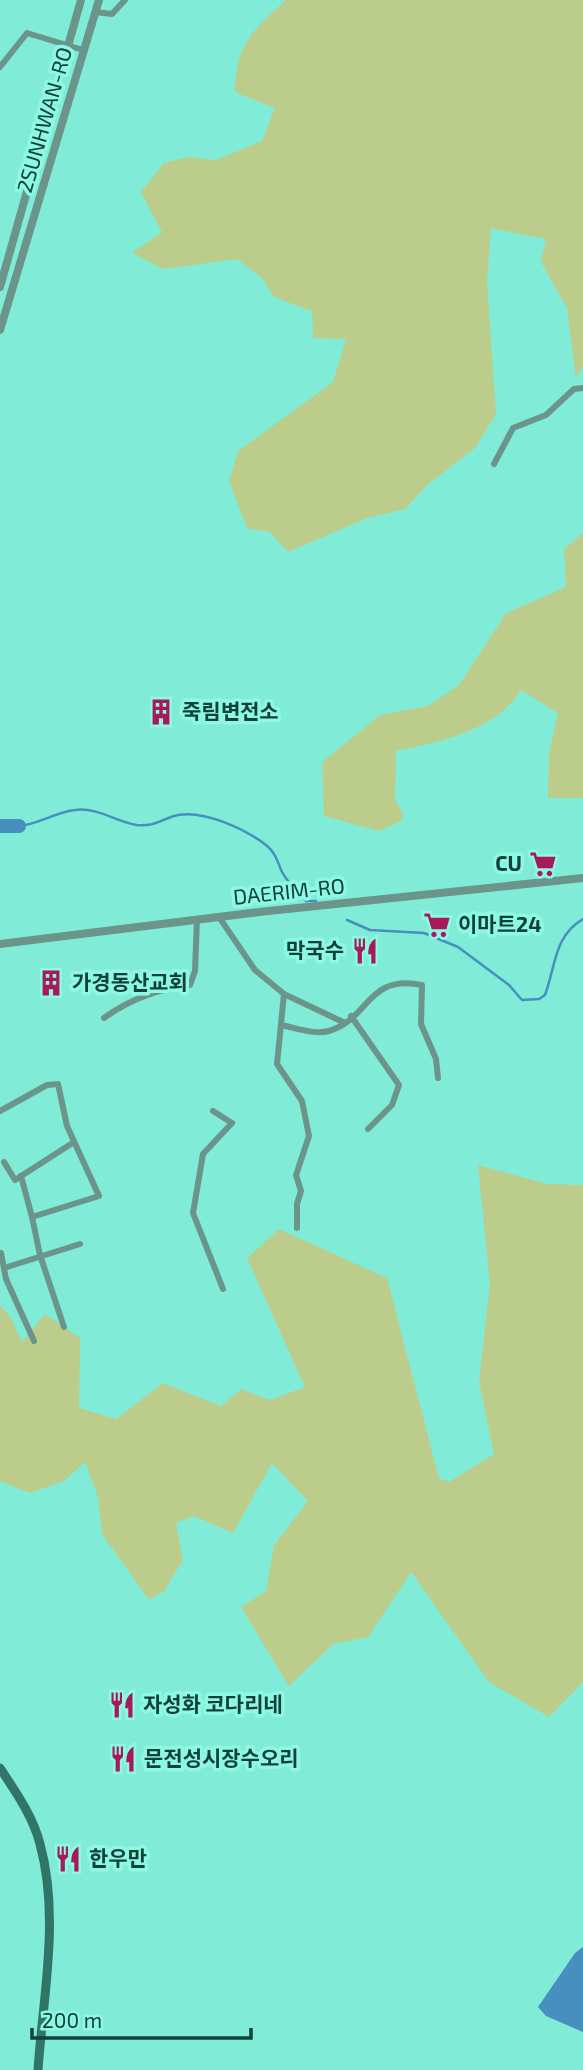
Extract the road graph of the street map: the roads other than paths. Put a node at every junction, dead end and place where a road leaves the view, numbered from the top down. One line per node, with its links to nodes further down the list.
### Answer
1 (81, 0): 5 (street, 2SUNHWAN-RO)
2 (99, 0): 4 (street, 2SUNHWAN-RO)
3 (125, 0): 4 (street)
4 (95, 12): 6 (street, 2SUNHWAN-RO)
5 (67, 45): 6 (street); 7 (street); 8 (street, 2SUNHWAN-RO)
6 (83, 50): 9 (street, 2SUNHWAN-RO)
7 (0, 67)
8 (0, 287)
9 (0, 330)
10 (583, 388): 11 (street)
11 (494, 464)
12 (583, 878): 13 (street, DAERIM-RO)
13 (219, 917): 14 (street, DAERIM-RO); 16 (street)
14 (197, 919): 15 (street, DAERIM-RO); 18 (street)
15 (0, 944)
16 (284, 994): 19 (street); 20 (street)
17 (351, 1016): 19 (street); 21 (street); 24 (street)
18 (104, 1018)
19 (343, 1022): 20 (street)
20 (281, 1025): 29 (street)
21 (438, 1078)
22 (0, 1111): 25 (street)
23 (213, 1111): 34 (street)
24 (368, 1129)
25 (74, 1142): 27 (street); 28 (street)
26 (4, 1162): 27 (street)
27 (21, 1176): 28 (street)
28 (32, 1217): 32 (street)
29 (297, 1228)
30 (80, 1244): 32 (street)
31 (1, 1253): 33 (street)
32 (40, 1255): 33 (street); 35 (street)
33 (4, 1268): 36 (street)
34 (223, 1289)
35 (64, 1327)
36 (34, 1341)
37 (0, 1768): 38 (main road)
38 (38, 2070)

